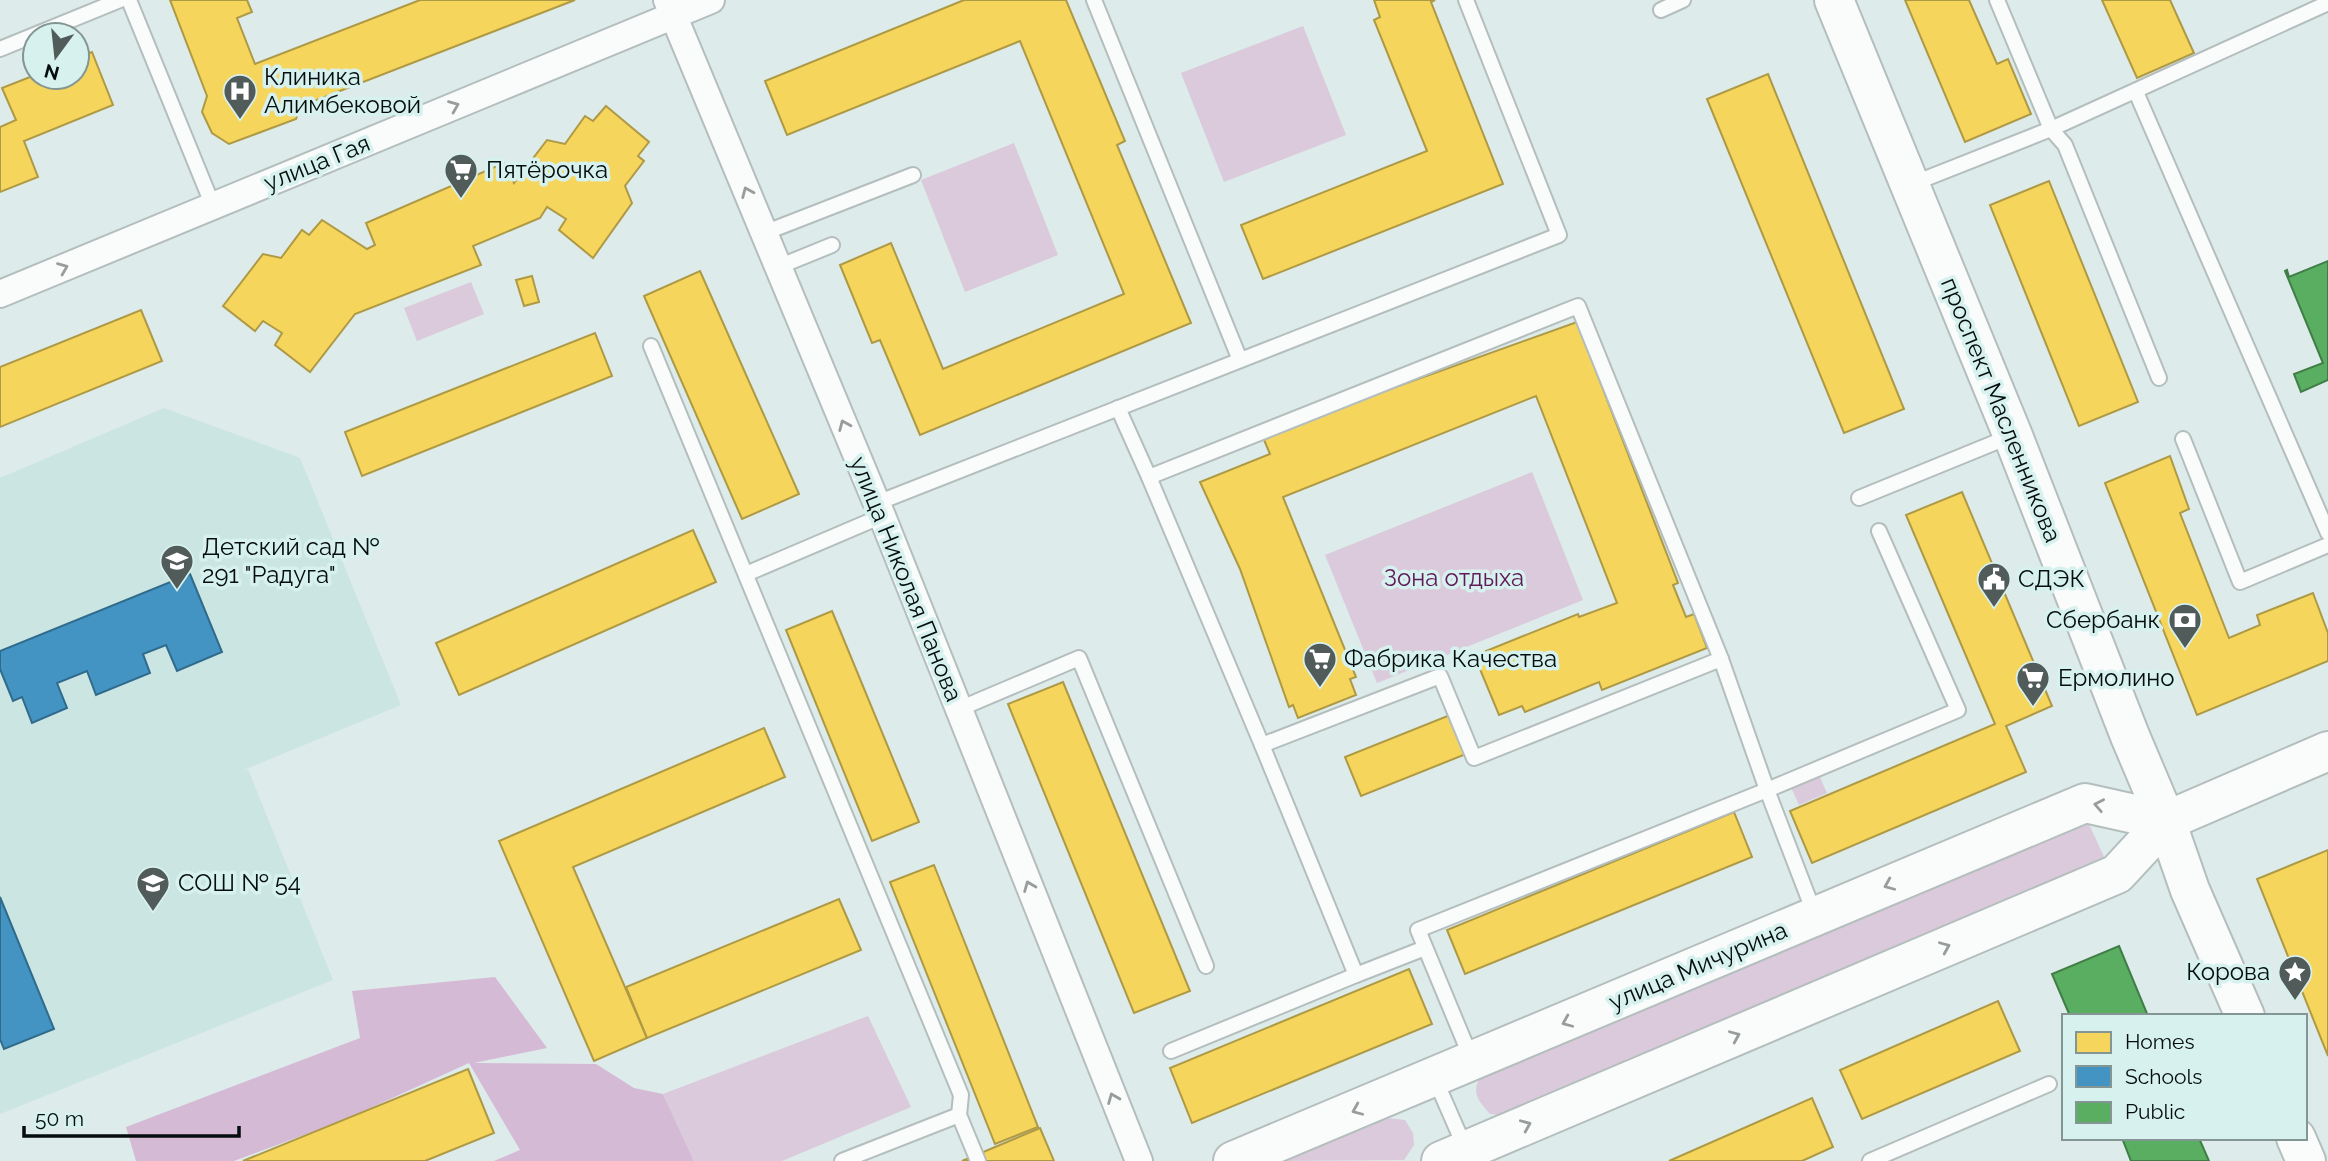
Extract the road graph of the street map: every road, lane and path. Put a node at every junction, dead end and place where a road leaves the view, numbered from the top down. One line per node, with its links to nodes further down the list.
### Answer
1 (120, 0): 12 (lane)
2 (128, 0): 17 (lane)
3 (711, 0): 10 (street, улица Гая)
4 (1094, 0): 23 (lane)
5 (1466, 0): 23 (lane)
6 (1683, 0): 11 (lane)
7 (1834, 0): 16 (main road, проспект Масленникова)
8 (1997, 0): 14 (lane)
9 (2328, 3): 13 (lane)
10 (670, 8): 17 (street, улица Гая, one-way to 10); 18 (street, улица Николая Панова, one-way to 10)
11 (1661, 10)
12 (0, 48)
13 (2136, 92): 14 (lane); 32 (lane)
14 (2051, 129): 16 (lane); 24 (lane)
15 (913, 174): 18 (lane)
16 (1909, 185): 26 (main road, проспект Масленникова)
17 (213, 206): 21 (street, улица Гая, one-way to 17)
18 (764, 233): 20 (street, улица Николая Панова)
19 (832, 246): 20 (lane)
20 (778, 267): 30 (street, улица Николая Панова, one-way to 20)
21 (0, 294)
22 (651, 346): 34 (lane)
23 (1240, 360): 25 (lane)
24 (2159, 378)
25 (1118, 408): 28 (lane); 30 (lane)
26 (2013, 436): 29 (lane); 40 (main road, проспект Масленникова)
27 (2183, 439): 33 (lane)
28 (1149, 477): 35 (lane); 37 (lane)
29 (1859, 498)
30 (879, 510): 34 (lane); 36 (street, улица Николая Панова)
31 (1879, 531): 39 (lane)
32 (2328, 533)
33 (2328, 545)
34 (746, 574): 50 (lane)
35 (1721, 659): 37 (lane); 39 (lane)
36 (959, 709): 43 (lane); 55 (street, улица Николая Панова, one-way to 36)
37 (1262, 745): 44 (lane)
38 (2328, 751): 40 (main road)
39 (1767, 790): 41 (lane); 42 (lane)
40 (2166, 821): 41 (main road, улица Мичурина, one-way to 41); 45 (main road, проспект Масленникова); 52 (main road, one-way to 40)
41 (1816, 916): 47 (main road, улица Мичурина, one-way to 47)
42 (1425, 948): 44 (lane); 47 (lane)
43 (1206, 966)
44 (1356, 975): 46 (lane)
45 (2244, 1014)
46 (1171, 1051)
47 (1473, 1061): 48 (main road, улица Мичурина)
48 (1434, 1077): 52 (lane); 56 (main road, улица Мичурина, one-way to 56)
49 (2049, 1084): 57 (lane)
50 (959, 1115): 53 (lane); 54 (lane)
51 (2297, 1140): 58 (main road)
52 (1468, 1154)
53 (842, 1161)
54 (978, 1161)
55 (1139, 1161)
56 (1233, 1161)
57 (1870, 1161)
58 (2306, 1161)

